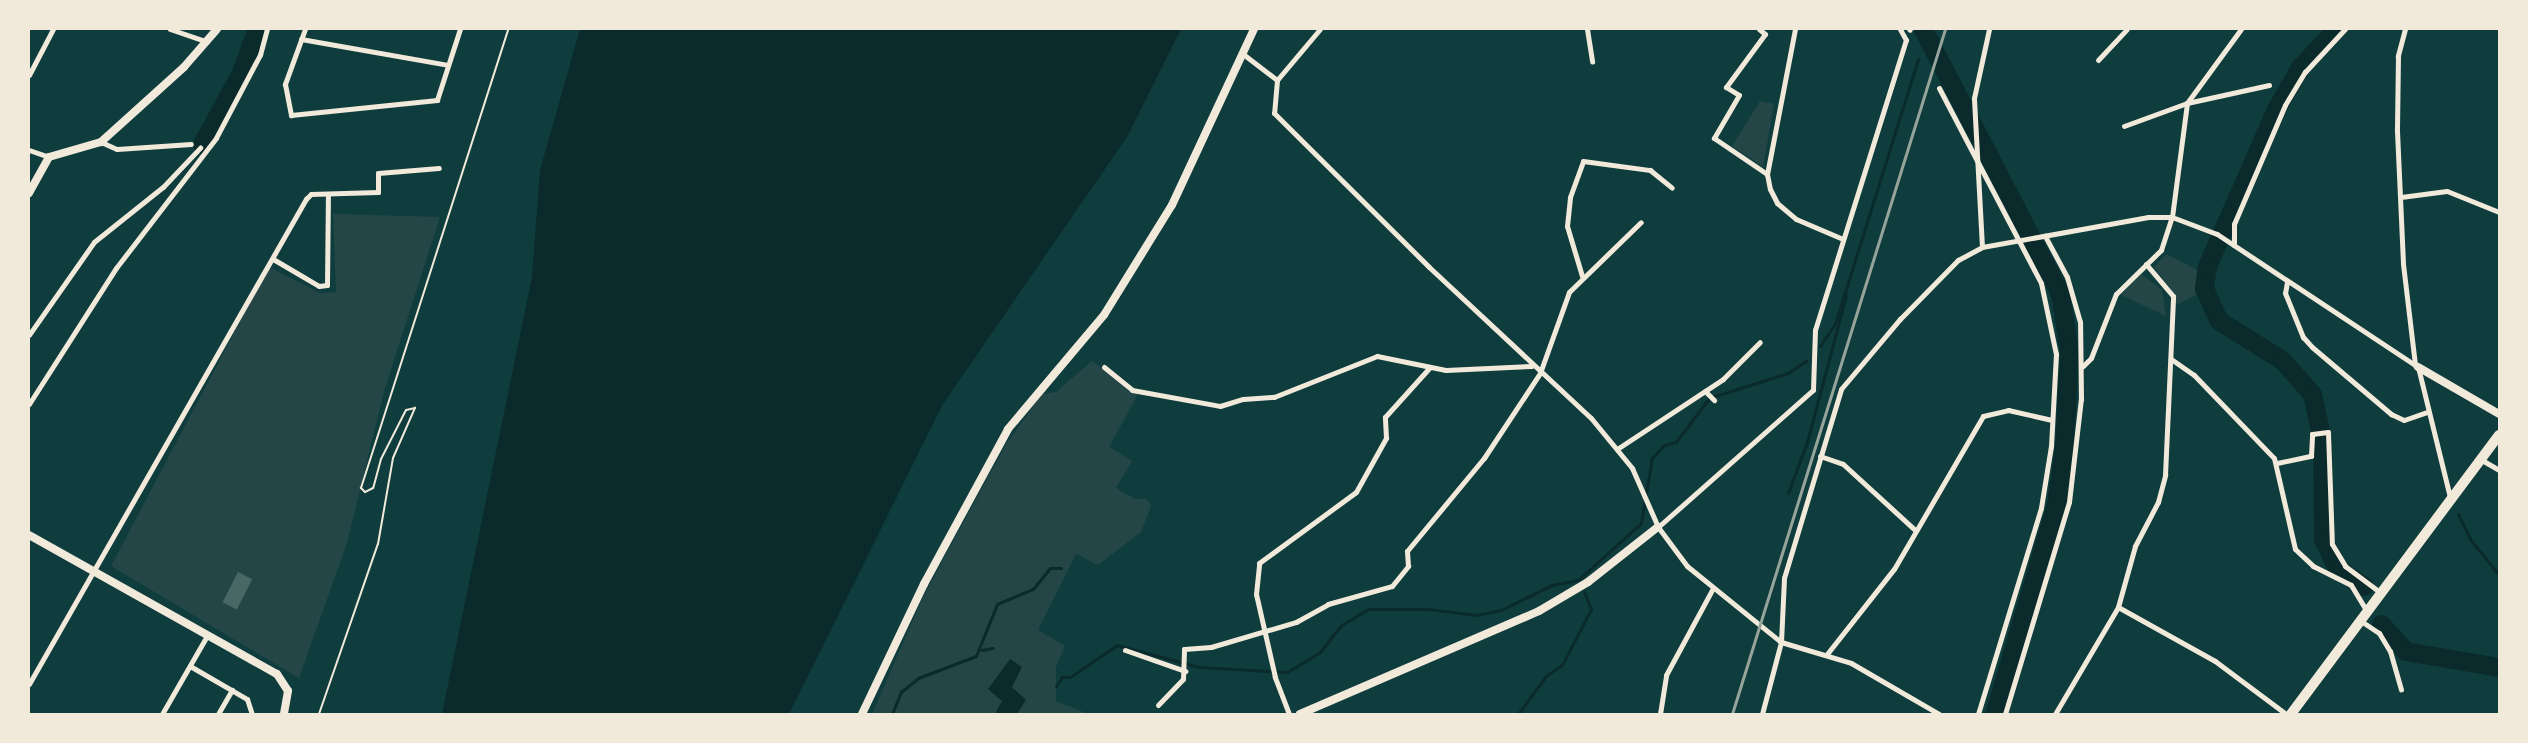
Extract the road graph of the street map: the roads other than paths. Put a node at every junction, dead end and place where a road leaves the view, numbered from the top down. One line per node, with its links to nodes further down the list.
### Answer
1 (53, 29): 24 (street)
2 (170, 29): 19 (street)
3 (217, 29): 19 (street)
4 (267, 29): 30 (street)
5 (305, 29): 18 (street)
6 (460, 29): 23 (street)
7 (1254, 29): 20 (street)
8 (1320, 29): 25 (street)
9 (1587, 29): 22 (street)
10 (1759, 29): 38 (street)
11 (1795, 29): 38 (street)
12 (1900, 29): 47 (street)
13 (1989, 29): 35 (street)
14 (2127, 29): 21 (street)
15 (2241, 29): 28 (street)
16 (2345, 29): 49 (street)
17 (2405, 29): 42 (street)
18 (301, 39): 23 (street); 23 (street)
19 (208, 43): 31 (street)
20 (1243, 54): 25 (street); 100 (street)
21 (2098, 60)
22 (1592, 62)
23 (448, 65)
24 (29, 75)
25 (1277, 80): 58 (street)
26 (2269, 85): 28 (street)
27 (1940, 88): 35 (street)
28 (2187, 103): 29 (street); 44 (street)
29 (2124, 126)
30 (216, 138): 66 (street)
31 (101, 142): 32 (street); 36 (street)
32 (191, 144)
33 (200, 148): 55 (street)
34 (29, 150): 36 (street)
35 (1974, 152): 48 (street); 50 (street)
36 (49, 156): 40 (street)
37 (438, 168): 41 (street)
38 (1767, 174): 47 (street)
39 (1672, 188): 53 (street)
40 (29, 193)
41 (328, 195): 51 (street); 51 (street)
42 (2401, 197): 43 (street); 60 (street)
43 (2499, 212)
44 (2172, 217): 46 (street); 49 (street); 52 (street)
45 (1641, 222): 53 (street)
46 (2045, 236): 48 (street); 59 (street)
47 (1843, 239): 77 (street)
48 (2020, 240): 50 (street); 69 (street)
49 (2234, 245): 54 (street)
50 (1982, 247): 72 (street)
51 (273, 259): 80 (street)
52 (2146, 264): 57 (street); 59 (street)
53 (1582, 276): 63 (street)
54 (2286, 282): 60 (street); 67 (street)
55 (29, 335)
56 (1760, 342): 64 (street)
57 (2171, 359): 74 (street); 83 (street)
58 (1532, 366): 62 (street); 63 (street)
59 (2083, 366): 107 (street)
60 (2416, 366): 67 (street); 68 (street)
61 (1104, 367): 62 (street)
62 (1430, 367): 85 (street)
63 (1540, 373): 71 (street); 85 (street)
64 (1707, 392): 65 (street); 71 (street)
65 (1714, 400)
66 (29, 404)
67 (2427, 412): 76 (street)
68 (2499, 414)
69 (2052, 420): 78 (street); 106 (street)
70 (2499, 435): 73 (main road)
71 (1617, 449): 77 (street)
72 (1820, 456): 78 (street); 87 (street)
73 (2480, 459): 75 (street); 76 (main road)
74 (2278, 463): 82 (street); 84 (street)
75 (2499, 470)
76 (2450, 497): 82 (main road)
77 (1658, 527): 81 (street); 102 (street)
78 (1914, 529): 89 (street)
79 (29, 535): 80 (street)
80 (94, 572): 86 (street); 92 (street)
81 (1713, 588): 87 (street); 103 (street)
82 (2381, 592): 84 (main road)
83 (2118, 607): 108 (street); 109 (street)
84 (2364, 616): 93 (street); 110 (main road)
85 (1265, 629): 91 (street); 101 (street)
86 (208, 634): 90 (street); 99 (street)
87 (1781, 642): 89 (street); 104 (street)
88 (1125, 650): 91 (street)
89 (1827, 654): 105 (street)
90 (190, 666): 94 (street); 96 (street)
91 (1185, 669): 95 (street)
92 (29, 684)
93 (2401, 689)
94 (232, 690): 97 (street); 98 (street)
95 (1158, 705)
96 (162, 714)
97 (218, 714)
98 (252, 714)
99 (284, 714)
100 (862, 714)
101 (1289, 714)
102 (1300, 714)
103 (1660, 714)
104 (1762, 714)
105 (1939, 714)
106 (1978, 714)
107 (2006, 714)
108 (2055, 714)
109 (2286, 714)
110 (2292, 714)

